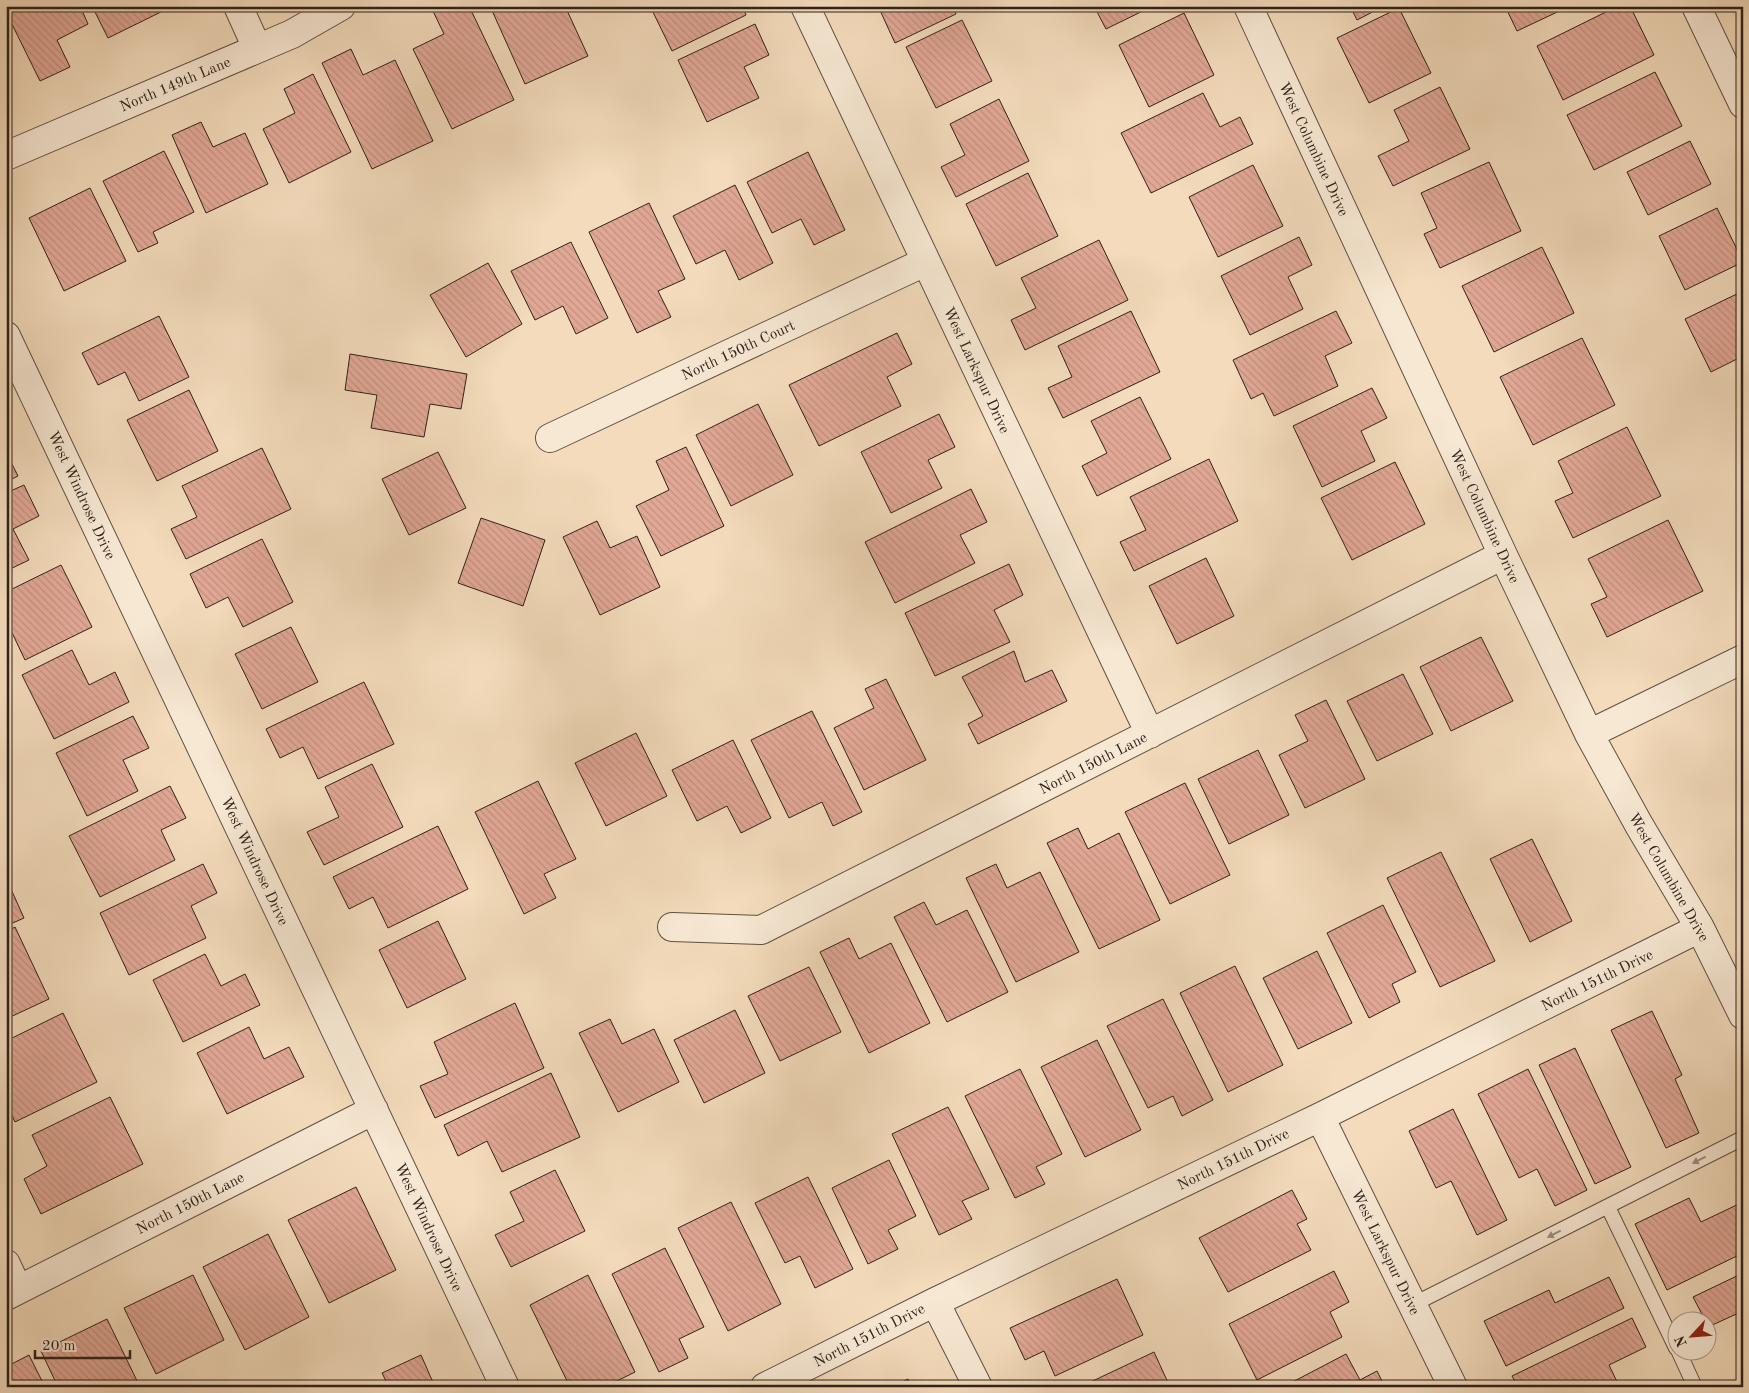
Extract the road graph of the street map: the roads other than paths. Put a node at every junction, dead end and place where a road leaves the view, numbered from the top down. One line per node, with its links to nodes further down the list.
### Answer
1 (238, 6): 6 (street)
2 (341, 6): 6 (street, North 149th Lane)
3 (805, 6): 9 (street, West Larkspur Drive)
4 (1248, 6): 12 (street, West Columbine Drive)
5 (1696, 6): 7 (street)
6 (258, 48): 8 (street, North 149th Lane)
7 (1743, 104)
8 (6, 156)
9 (925, 262): 11 (street, North 150th Court); 14 (street, West Larkspur Drive)
10 (6, 336): 19 (street, West Windrose Drive)
11 (550, 438)
12 (1504, 555): 14 (street, North 150th Lane); 15 (street, West Columbine Drive)
13 (1743, 659): 15 (street)
14 (1150, 734): 16 (street, North 150th Lane)
15 (1589, 734): 17 (street, West Columbine Drive)
16 (672, 927)
17 (1700, 928): 18 (street, West Columbine Drive); 20 (street, North 151th Drive)
18 (1743, 1015)
19 (374, 1110): 24 (street, North 150th Lane); 29 (street, West Windrose Drive)
20 (1320, 1117): 25 (street, North 151th Drive); 26 (street, West Larkspur Drive)
21 (1743, 1138): 22 (lane, one-way to 22)
22 (1608, 1207): 26 (lane, one-way to 26); 27 (lane)
23 (6, 1264): 24 (street)
24 (12, 1293)
25 (935, 1302): 30 (street, North 151th Drive); 31 (street)
26 (1412, 1305): 32 (street, West Larkspur Drive)
27 (1666, 1326)
28 (1682, 1360): 33 (lane)
29 (505, 1387)
30 (765, 1387)
31 (978, 1387)
32 (1452, 1387)
33 (1696, 1387)

